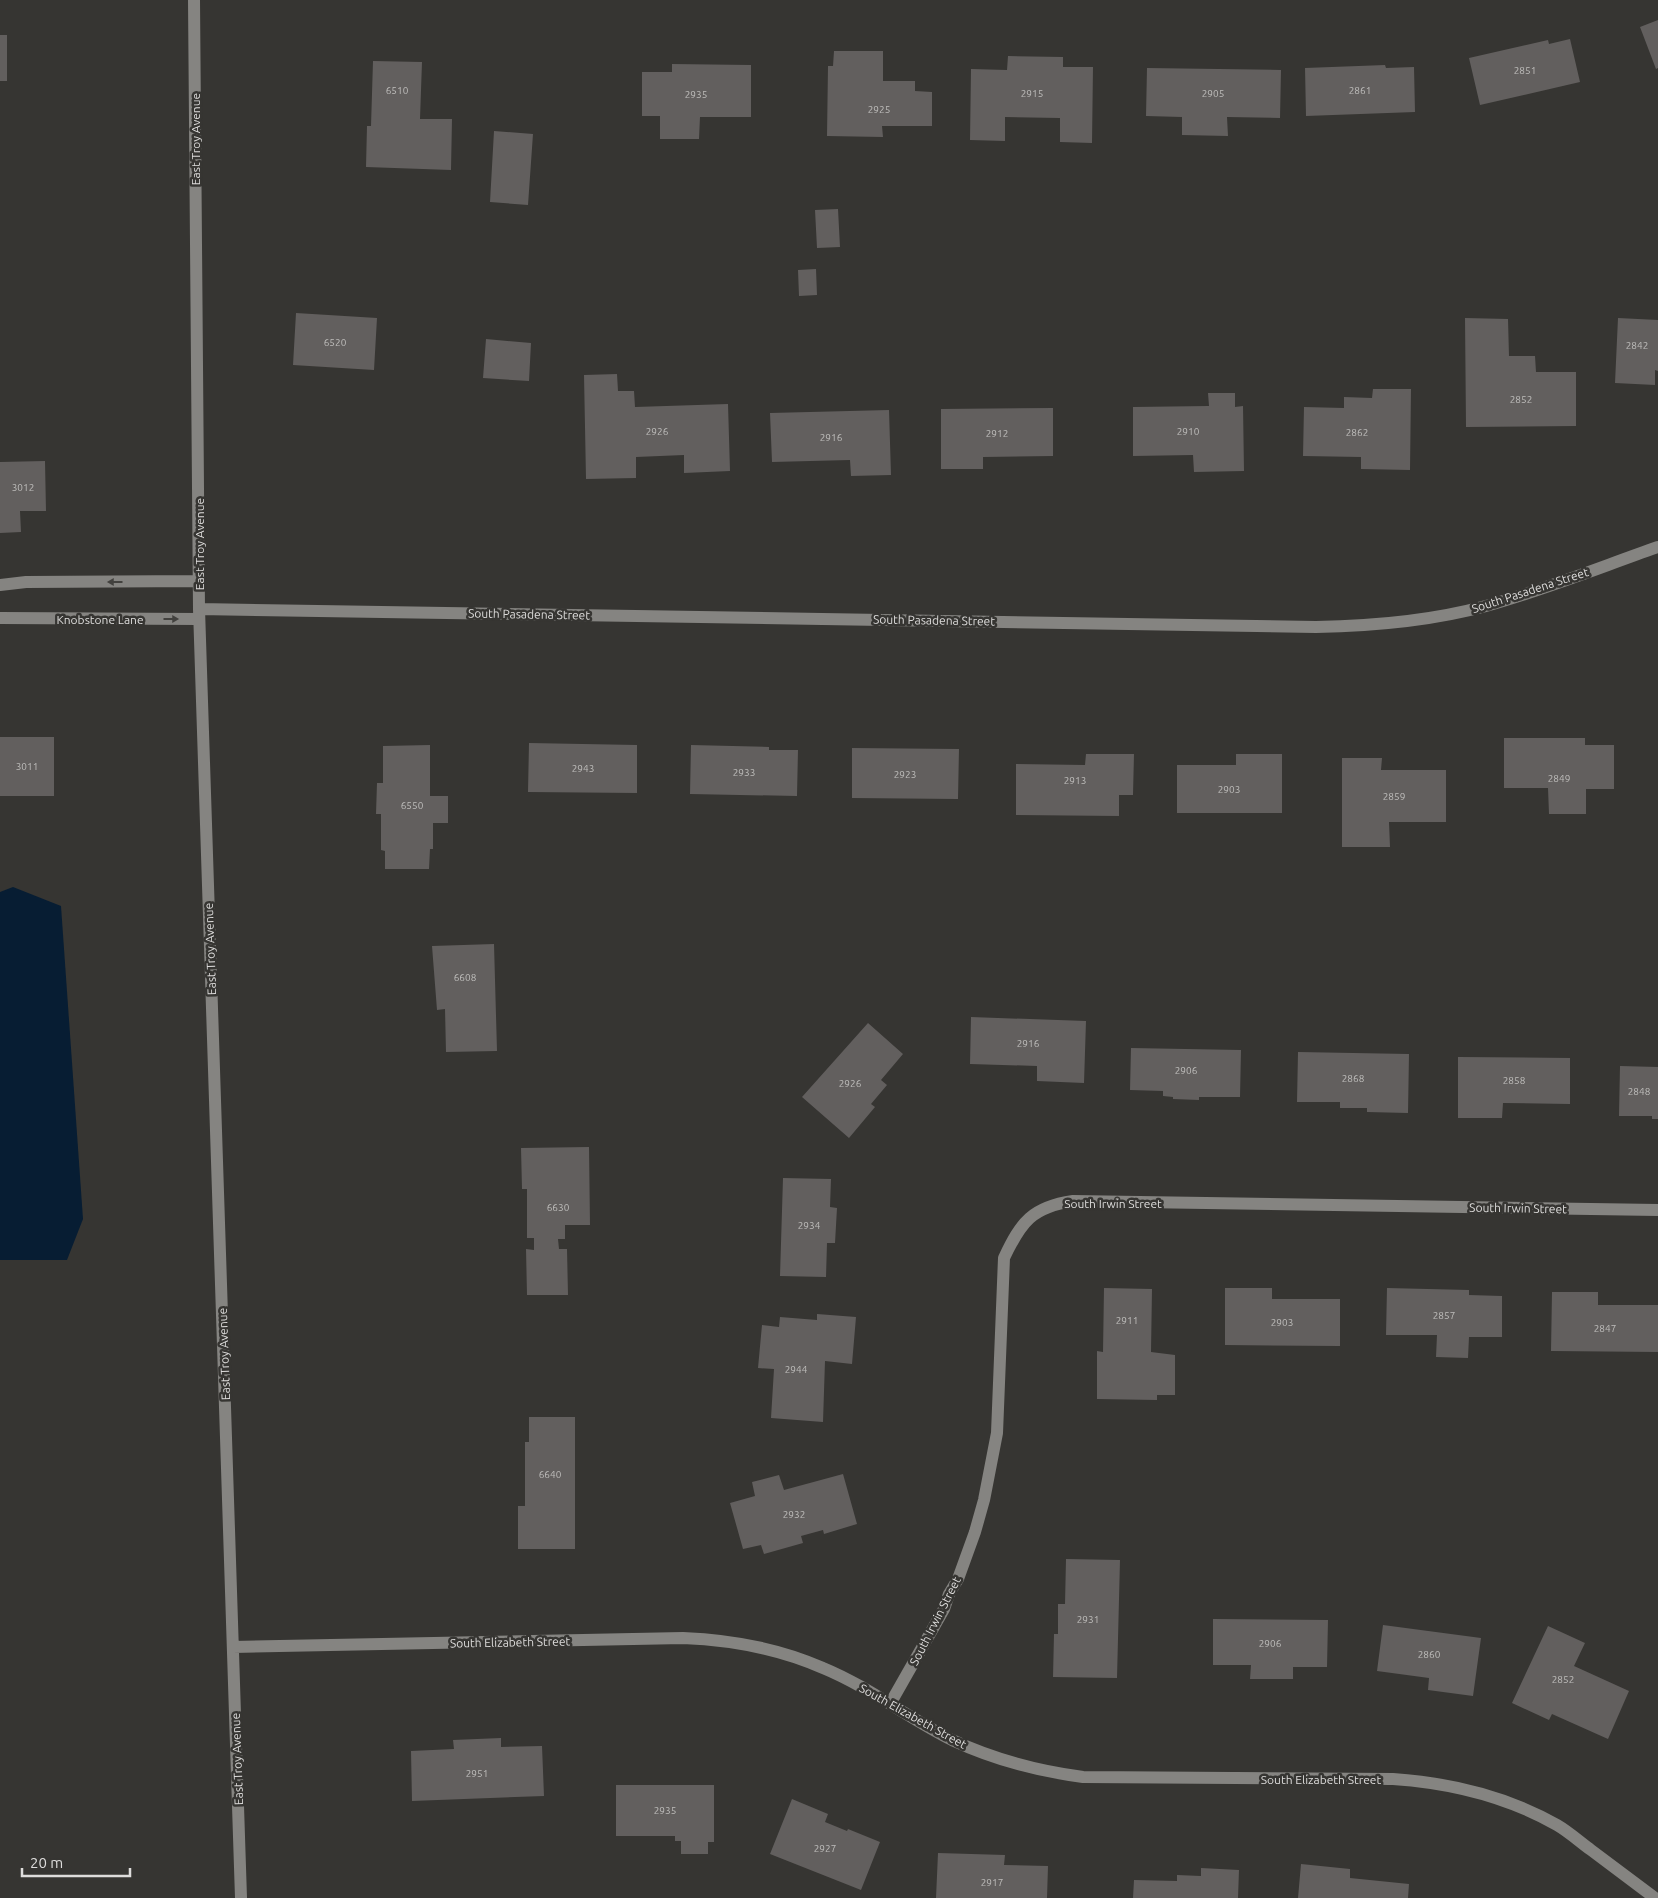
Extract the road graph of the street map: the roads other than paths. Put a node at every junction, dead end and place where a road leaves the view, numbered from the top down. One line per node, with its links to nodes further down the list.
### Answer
1 (194, 0): 3 (street, East Troy Avenue)
2 (1658, 546): 5 (street, South Pasadena Street)
3 (199, 581): 4 (street, one-way to 4); 5 (street, East Troy Avenue)
4 (0, 585)
5 (199, 614): 6 (street, Knobstone Lane, one-way to 5); 8 (street, East Troy Avenue)
6 (0, 618)
7 (1658, 1210): 9 (street, South Irwin Street)
8 (233, 1647): 9 (street, South Elizabeth Street); 10 (street, East Troy Avenue)
9 (890, 1704): 11 (street, South Elizabeth Street)
10 (241, 1898)
11 (1655, 1898)

